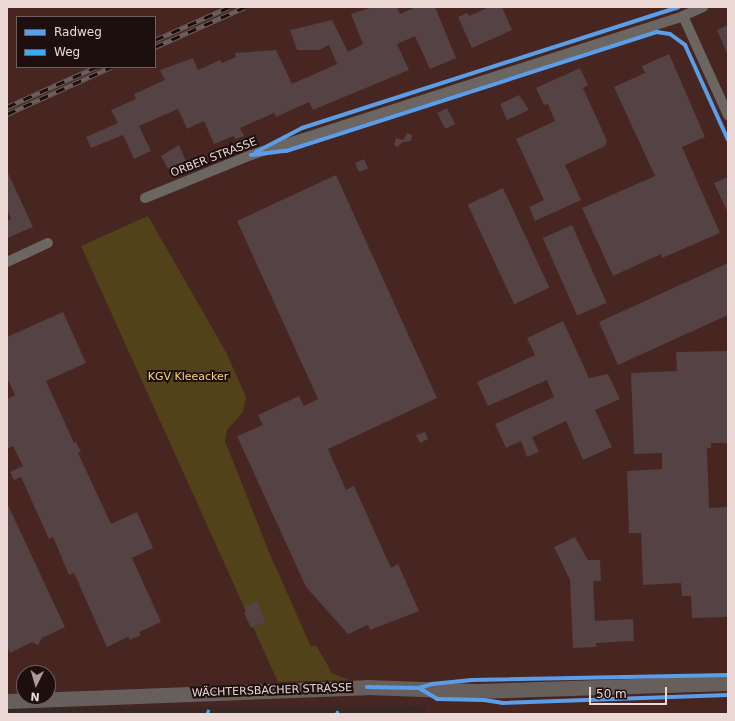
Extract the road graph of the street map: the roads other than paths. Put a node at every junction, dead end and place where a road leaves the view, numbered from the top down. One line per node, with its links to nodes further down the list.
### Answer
1 (702, 7): 2 (street, ORBER STRASSE)
2 (683, 16): 3 (street); 4 (street, ORBER STRASSE)
3 (728, 115)
4 (145, 198)
5 (48, 243): 6 (street)
6 (7, 262)
7 (728, 683): 8 (street, WÄCHTERSBACHER STRASSE)
8 (7, 701)

